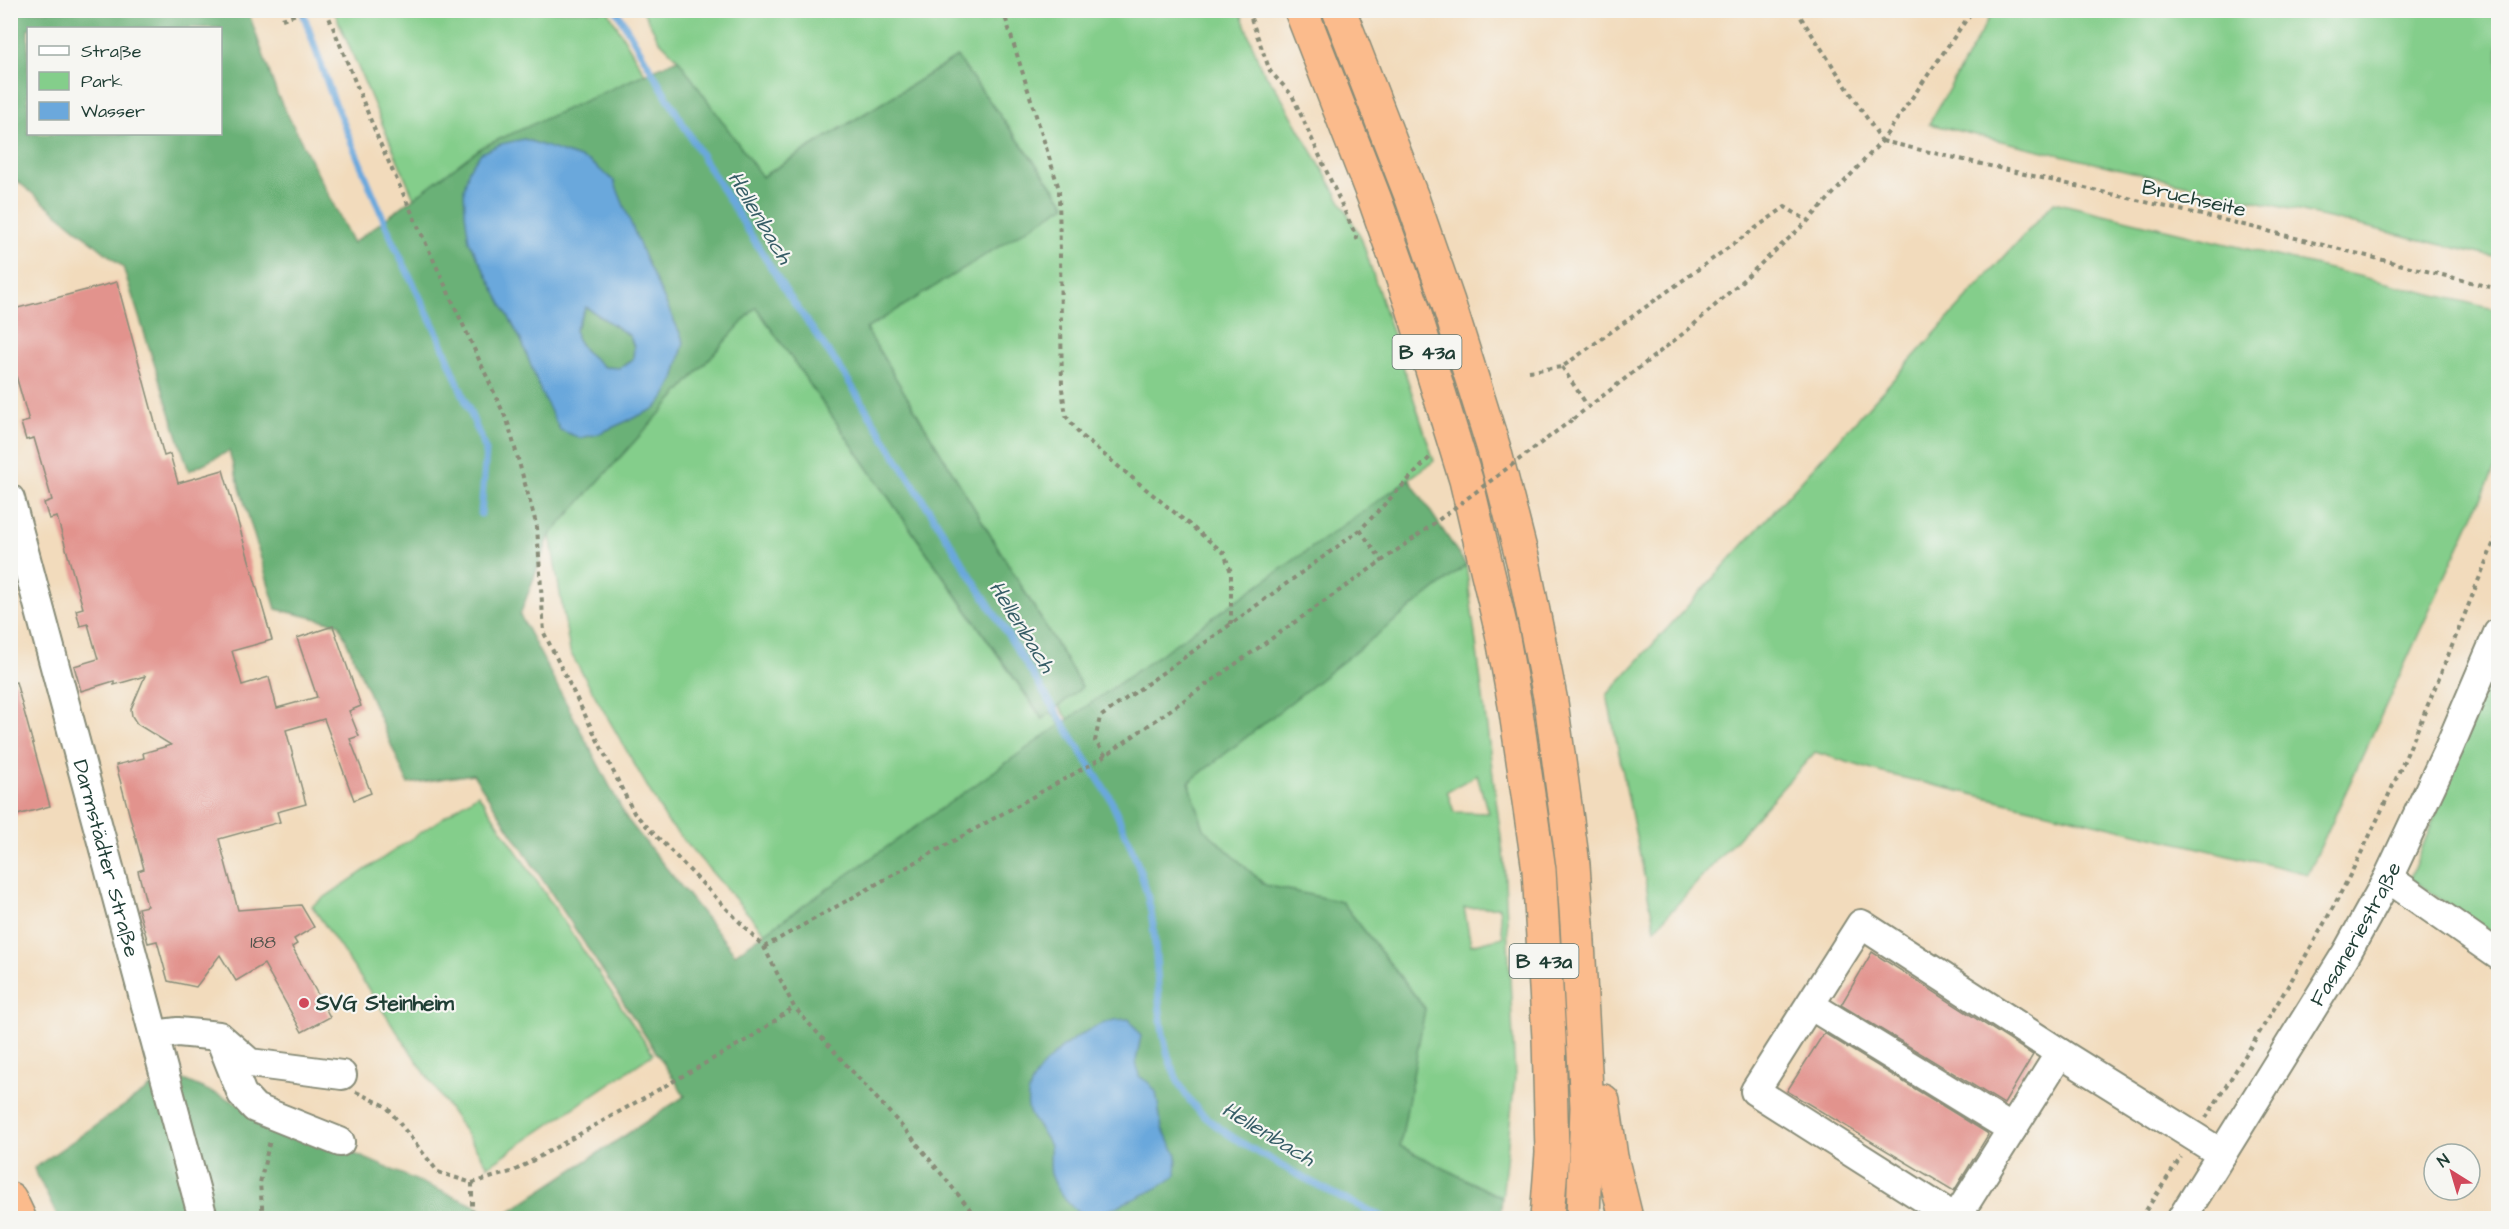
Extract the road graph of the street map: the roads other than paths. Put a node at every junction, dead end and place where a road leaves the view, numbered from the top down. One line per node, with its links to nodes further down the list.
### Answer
1 (1301, 10): 19 (highway, B 43a)
2 (1339, 10): 6 (highway, B 43a)
3 (10, 499): 9 (street, Darmstädter Straße)
4 (2499, 633): 5 (street, Fasaneriestraße)
5 (2388, 878): 7 (street); 15 (street, Fasaneriestraße)
6 (1577, 924): 20 (highway, B 43a); 21 (highway)
7 (2499, 955)
8 (1809, 1005): 11 (street); 13 (street); 22 (street)
9 (154, 1035): 10 (street); 18 (street, Darmstädter Straße)
10 (219, 1036): 12 (street); 14 (street)
11 (2060, 1053): 13 (street); 15 (street)
12 (342, 1075)
13 (2012, 1129): 22 (street)
14 (340, 1142)
15 (2222, 1154): 23 (street, Fasaneriestraße)
16 (10, 1199): 17 (highway)
17 (19, 1218)
18 (203, 1218)
19 (1547, 1218)
20 (1583, 1218)
21 (1626, 1218)
22 (1955, 1218)
23 (2182, 1218)

